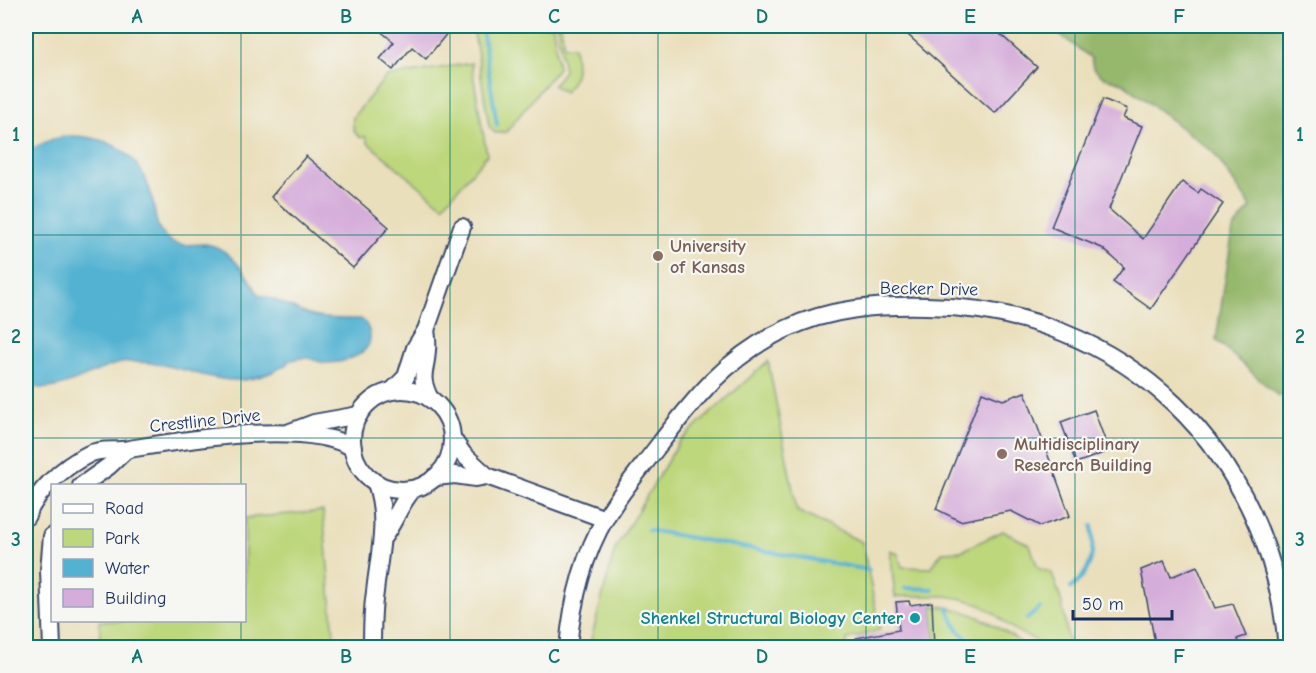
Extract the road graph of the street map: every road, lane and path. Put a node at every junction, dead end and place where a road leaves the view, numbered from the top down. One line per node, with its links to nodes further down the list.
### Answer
1 (462, 227): 2 (street)
2 (426, 330): 3 (street); 4 (street)
3 (392, 391): 4 (street); 5 (street)
4 (430, 399): 7 (street)
5 (359, 415): 6 (street, Crestline Drive); 8 (street)
6 (289, 433): 8 (street, Crestline Drive); 9 (street, Crestline Drive)
7 (452, 438): 10 (street); 11 (street)
8 (353, 448): 12 (street)
9 (126, 450): 13 (street); 15 (street, Crestline Drive)
10 (488, 476): 11 (street); 16 (street)
11 (435, 477): 14 (street)
12 (376, 483): 14 (street); 17 (street)
13 (84, 484)
14 (413, 489): 17 (street)
15 (26, 517)
16 (605, 519): 23 (street, Becker Drive); 24 (street, Becker Drive)
17 (384, 536): 22 (street)
18 (51, 548): 20 (street)
19 (51, 622): 21 (street)
20 (51, 622)
21 (52, 648)
22 (372, 648)
23 (568, 648)
24 (1287, 648)

